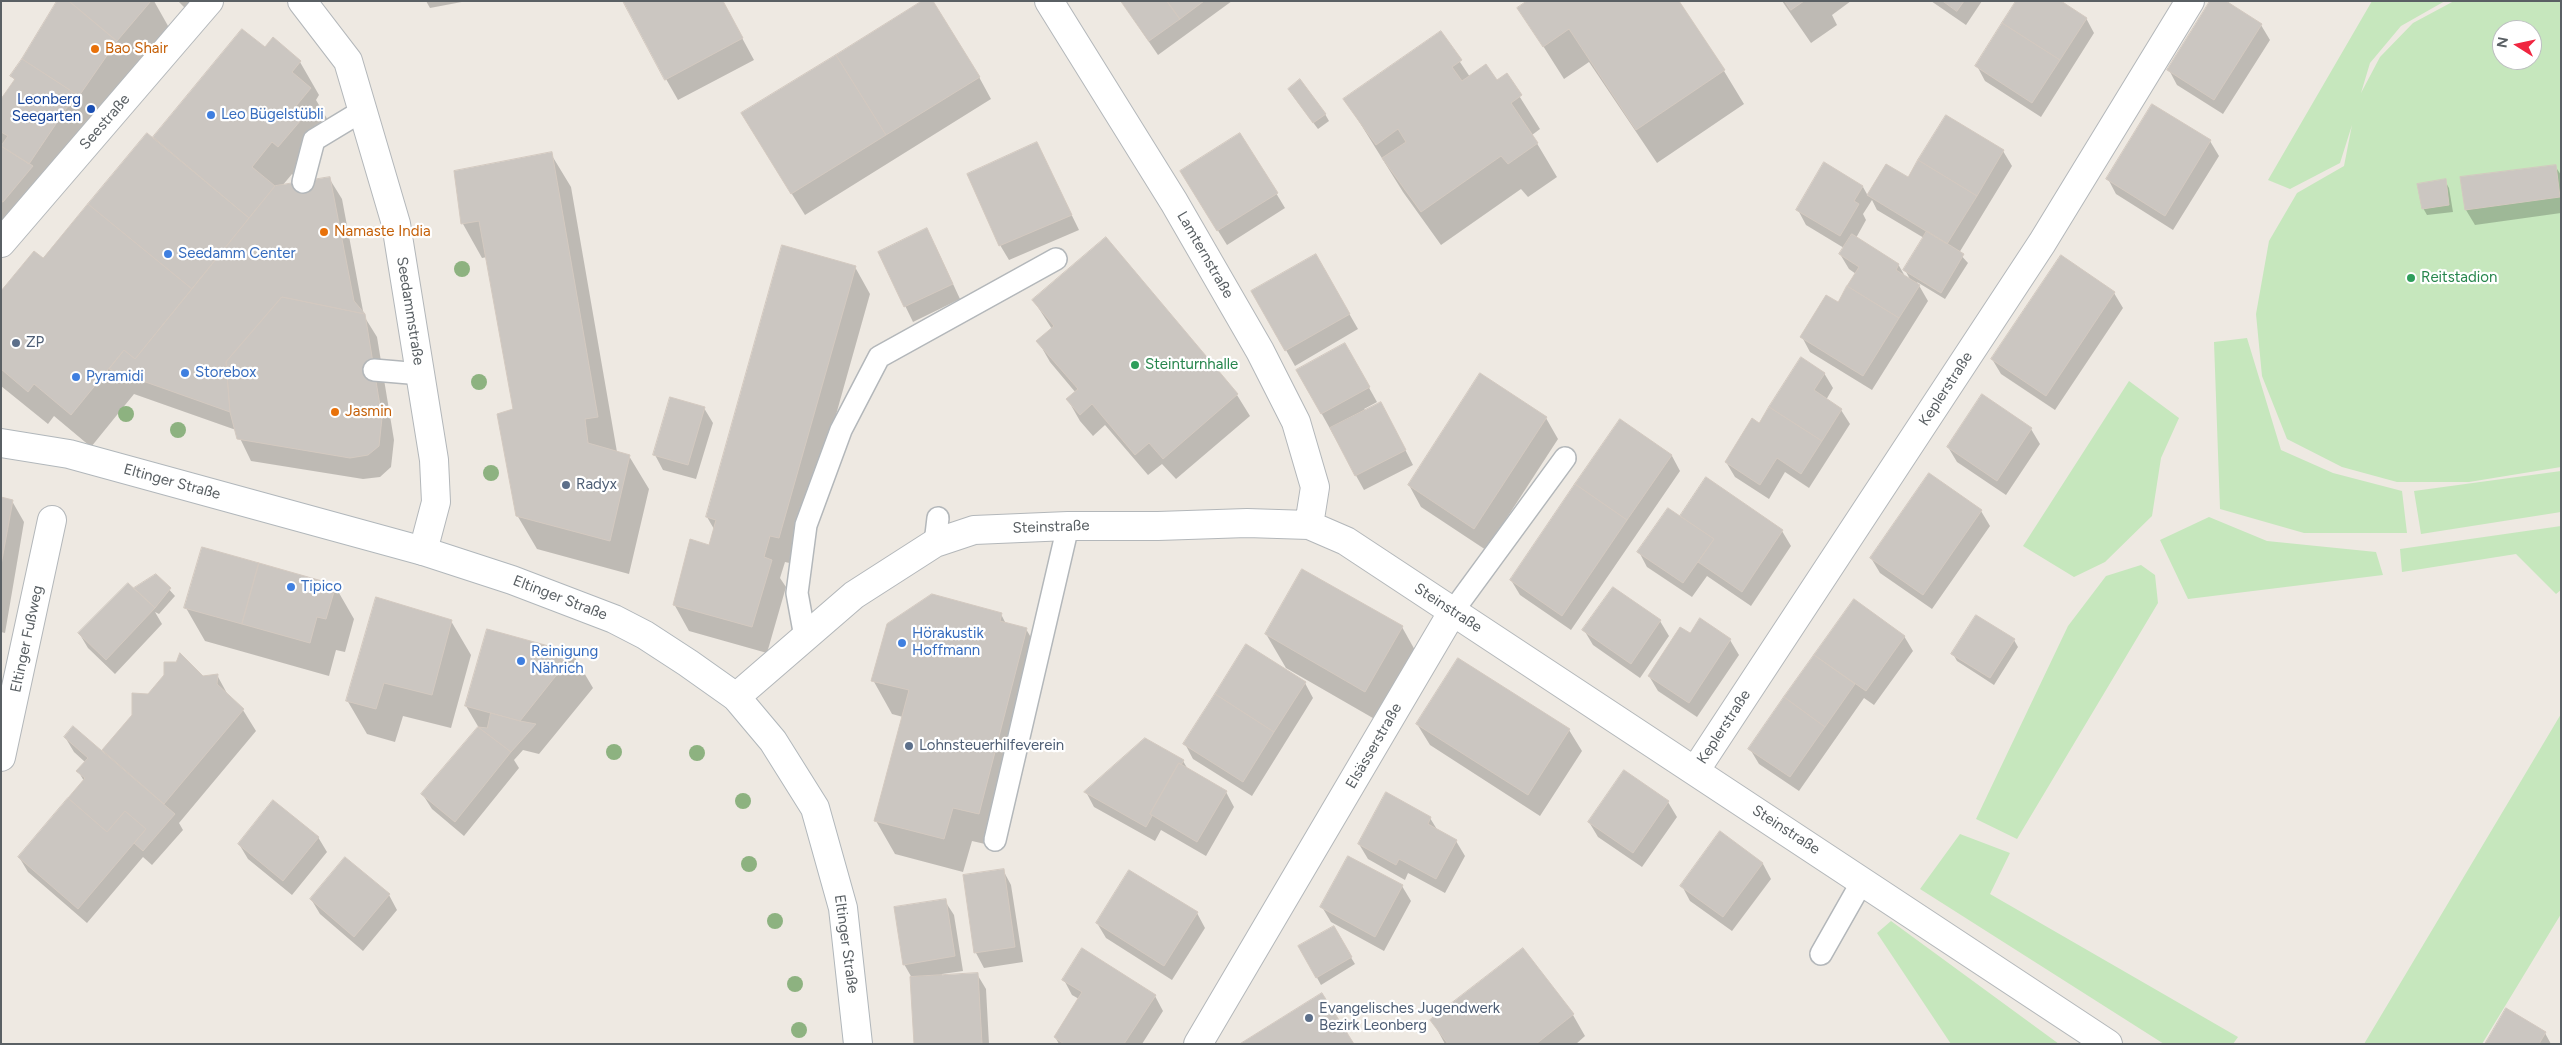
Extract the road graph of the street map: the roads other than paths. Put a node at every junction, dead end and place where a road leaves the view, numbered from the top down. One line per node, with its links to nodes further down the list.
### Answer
1 (209, 1): 7 (street, Seestraße)
2 (302, 1): 5 (street, Seedammstraße)
3 (1049, 1): 15 (street, Lamternstraße)
4 (2190, 1): 21 (street, Keplerstraße)
5 (362, 111): 6 (lane); 10 (street, Seedammstraße)
6 (303, 182)
7 (1, 243)
8 (1056, 259): 18 (lane)
9 (374, 370): 10 (lane)
10 (421, 374): 16 (street, Seedammstraße)
11 (1, 443): 16 (street, Eltinger Straße)
12 (1565, 458): 17 (lane, Elsässerstraße)
13 (52, 520): 20 (street, Eltinger Fußweg)
14 (1068, 526): 15 (street, Steinstraße); 18 (street, Steinstraße); 22 (lane)
15 (1309, 526): 17 (street, Steinstraße)
16 (423, 551): 19 (street, Eltinger Straße)
17 (1453, 611): 21 (street, Steinstraße); 26 (street, Elsässerstraße)
18 (805, 637): 19 (street, Steinstraße)
19 (736, 697): 25 (street, Eltinger Straße)
20 (1, 757)
21 (1695, 771): 23 (street, Steinstraße)
22 (995, 840)
23 (1863, 880): 24 (lane); 27 (street, Steinstraße)
24 (1821, 954)
25 (858, 1044)
26 (1198, 1044)
27 (2108, 1044)

